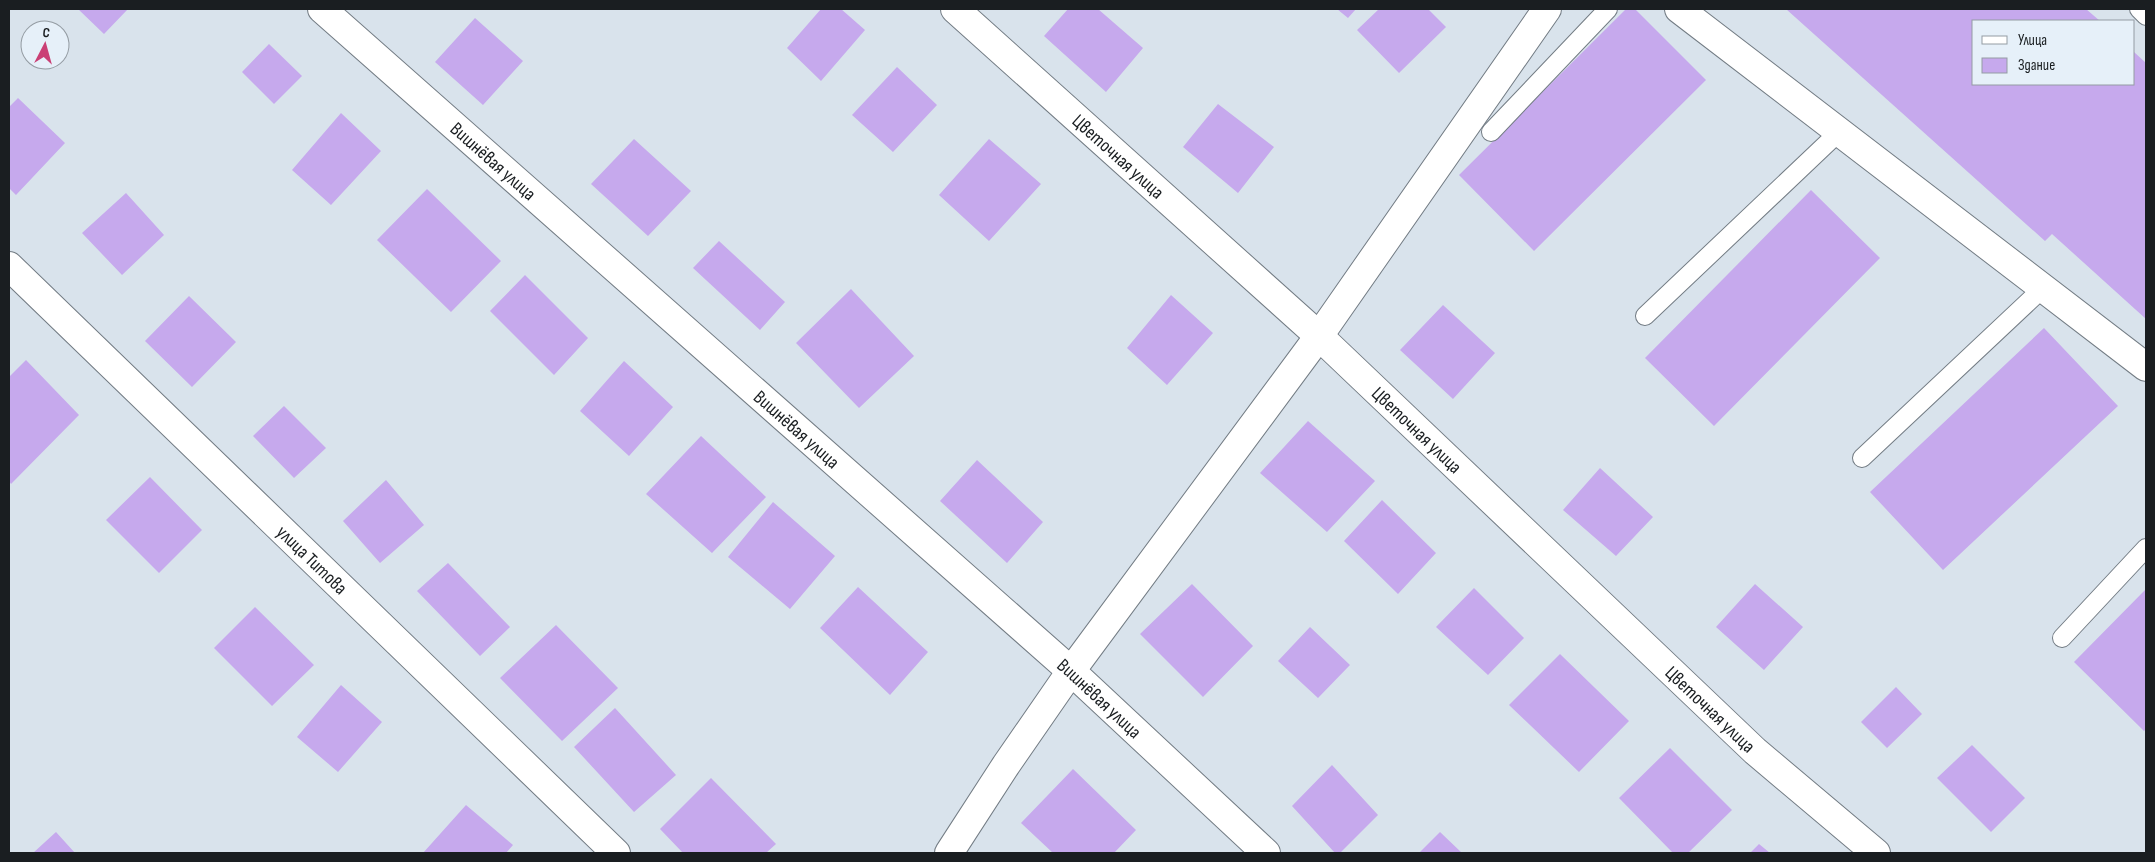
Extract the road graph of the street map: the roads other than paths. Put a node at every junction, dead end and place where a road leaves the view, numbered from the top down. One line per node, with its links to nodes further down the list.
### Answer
1 (322, 9): 18 (street, Вишнёвая улица)
2 (955, 9): 13 (street, Цветочная улица)
3 (1546, 9): 13 (street)
4 (1608, 9): 8 (lane)
5 (1679, 9): 9 (street)
6 (2139, 9): 7 (lane)
7 (2146, 16)
8 (1491, 132)
9 (1839, 132): 11 (street); 12 (lane)
10 (9, 266): 19 (street, улица Титова)
11 (2043, 288): 14 (street); 15 (lane)
12 (1645, 316)
13 (1319, 336): 18 (street); 22 (street, Цветочная улица)
14 (2146, 367)
15 (1862, 458)
16 (2146, 548): 17 (lane)
17 (2062, 638)
18 (1071, 671): 20 (street); 21 (street, Вишнёвая улица)
19 (616, 853)
20 (949, 853)
21 (1266, 853)
22 (1876, 853)

